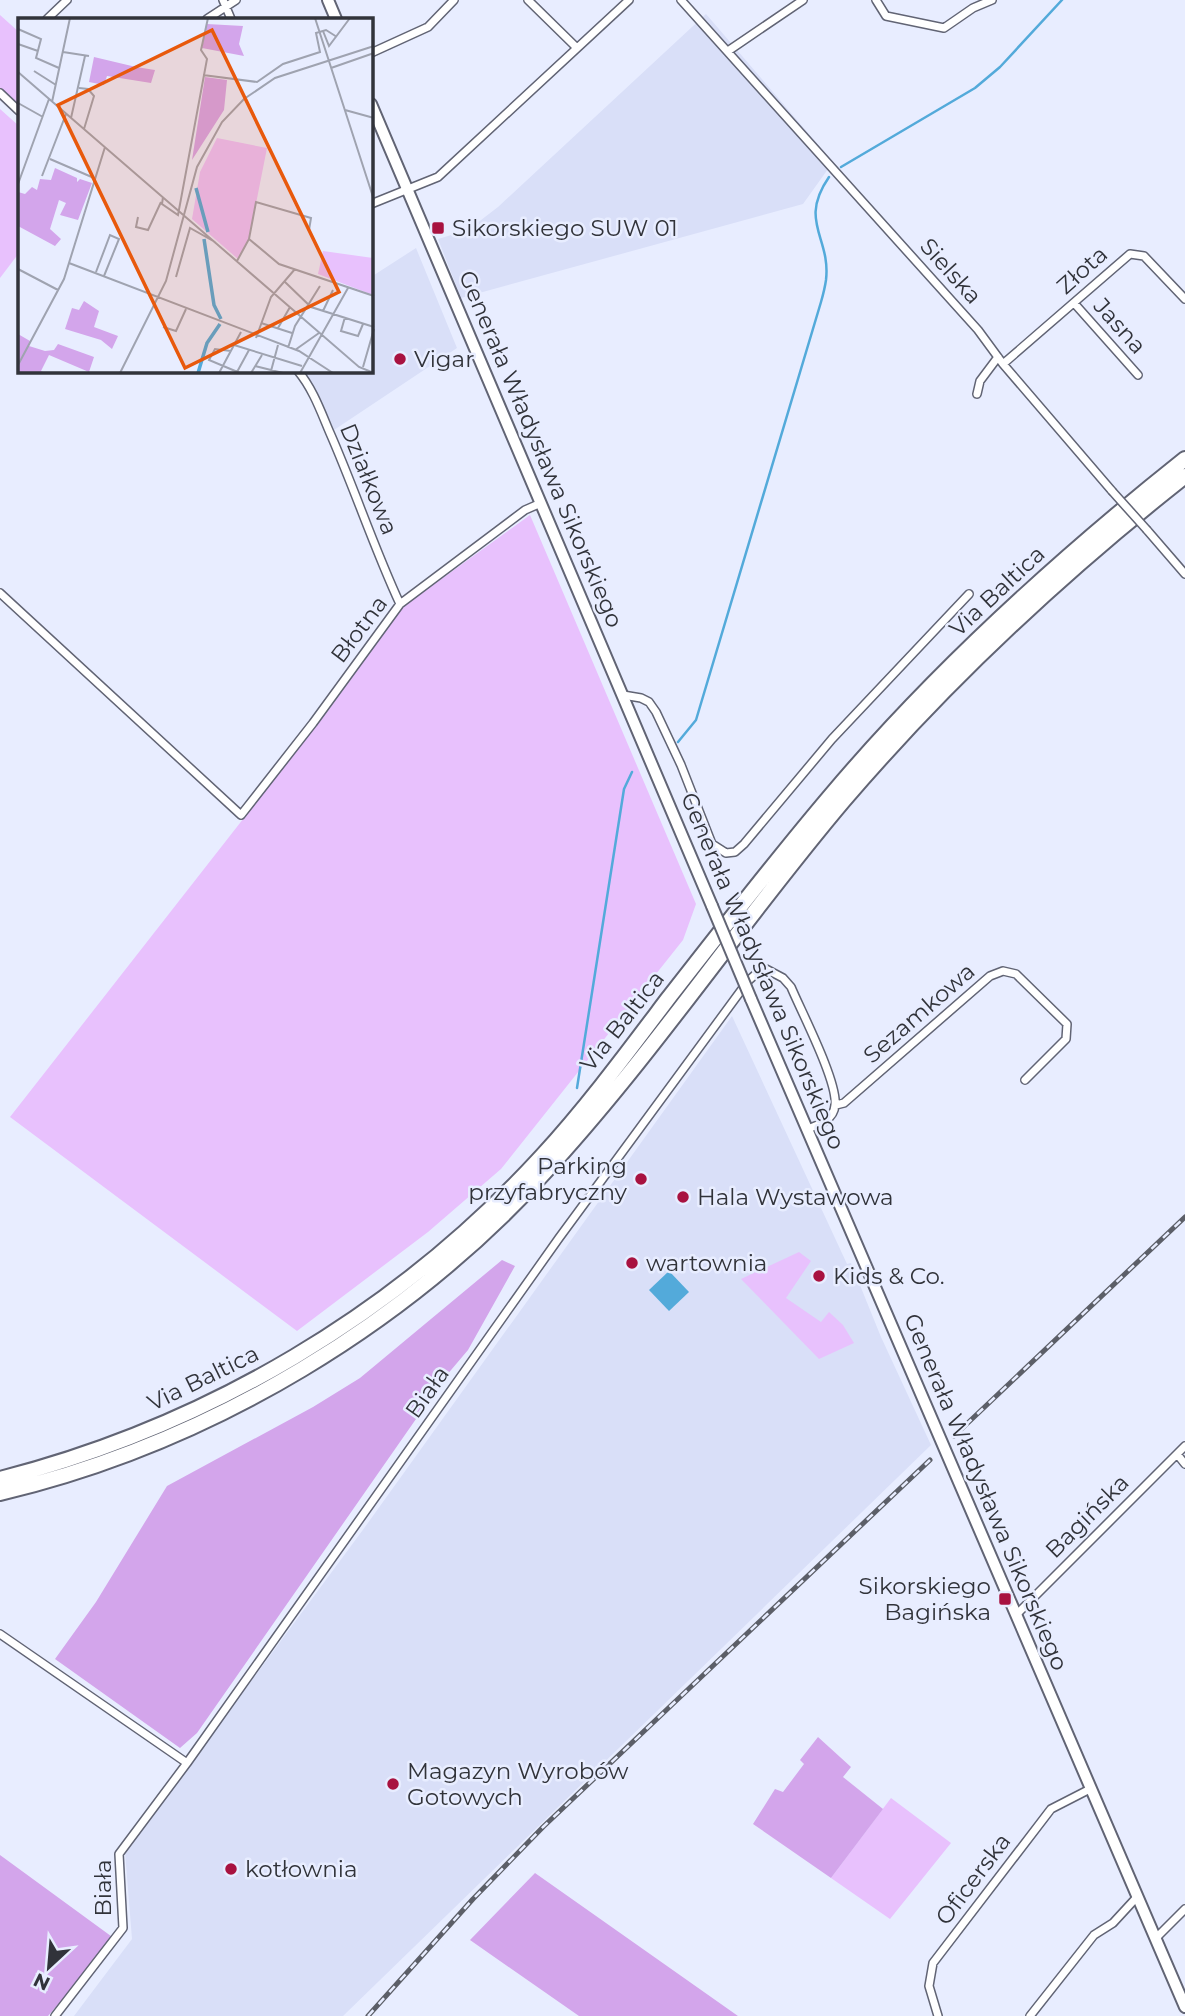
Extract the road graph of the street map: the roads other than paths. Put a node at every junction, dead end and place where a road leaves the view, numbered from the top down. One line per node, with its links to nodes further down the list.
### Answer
1 (67, 0): 12 (street)
2 (236, 0): 11 (street)
3 (328, 0): 14 (street)
4 (454, 0): 17 (street)
5 (528, 0): 15 (street)
6 (628, 0): 15 (street)
7 (681, 0): 16 (street, Sielska)
8 (803, 0): 16 (street)
9 (876, 0): 10 (street)
10 (992, 0)
11 (225, 3): 13 (street)
12 (48, 18)
13 (208, 18)
14 (335, 18)
15 (578, 48): 21 (street)
16 (728, 51): 25 (street, Sielska)
17 (373, 52)
18 (0, 93): 20 (street)
19 (373, 109): 21 (street, Generała Władysława Sikorskiego)
20 (18, 110)
21 (408, 189): 22 (street); 32 (street, Generała Władysława Sikorskiego)
22 (373, 203)
23 (1185, 299): 24 (street, Złota)
24 (1074, 303): 26 (street, Złota); 28 (street, Jasna)
25 (998, 357): 26 (street, Sielska); 29 (street)
26 (1003, 364): 33 (street, Sielska, bridge)
27 (299, 373): 36 (street, Działkowa)
28 (1138, 375)
29 (977, 394)
30 (1185, 459): 44 (highway, Via Baltica)
31 (1185, 476): 45 (highway, Via Baltica)
32 (541, 503): 36 (street, Błotna); 37 (street, Generała Władysława Sikorskiego)
33 (1185, 573)
34 (0, 593): 36 (street, Błotna)
35 (969, 594): 37 (street)
36 (400, 604)
37 (623, 695): 40 (street, Generała Władysława Sikorskiego, bridge)
38 (1025, 1080): 39 (street, Sezamkowa)
39 (836, 1105): 40 (street); 48 (street, Biała)
40 (807, 1129): 46 (street, Generała Władysława Sikorskiego)
41 (1185, 1446): 42 (street, Bagińska)
42 (1177, 1454): 43 (street); 46 (street, Bagińska)
43 (1185, 1464)
44 (0, 1479)
45 (0, 1493)
46 (1017, 1614): 49 (street, Generała Władysława Sikorskiego)
47 (0, 1634): 48 (street)
48 (187, 1763): 54 (street, Biała)
49 (1090, 1789): 50 (street, Generała Władysława Sikorskiego); 55 (street, Oficerska)
50 (1137, 1897): 52 (street, Generała Władysława Sikorskiego); 56 (street)
51 (1185, 1909): 52 (street)
52 (1155, 1939): 53 (street, Generała Władysława Sikorskiego)
53 (1185, 2007)
54 (55, 2016)
55 (938, 2016)
56 (1030, 2016)

